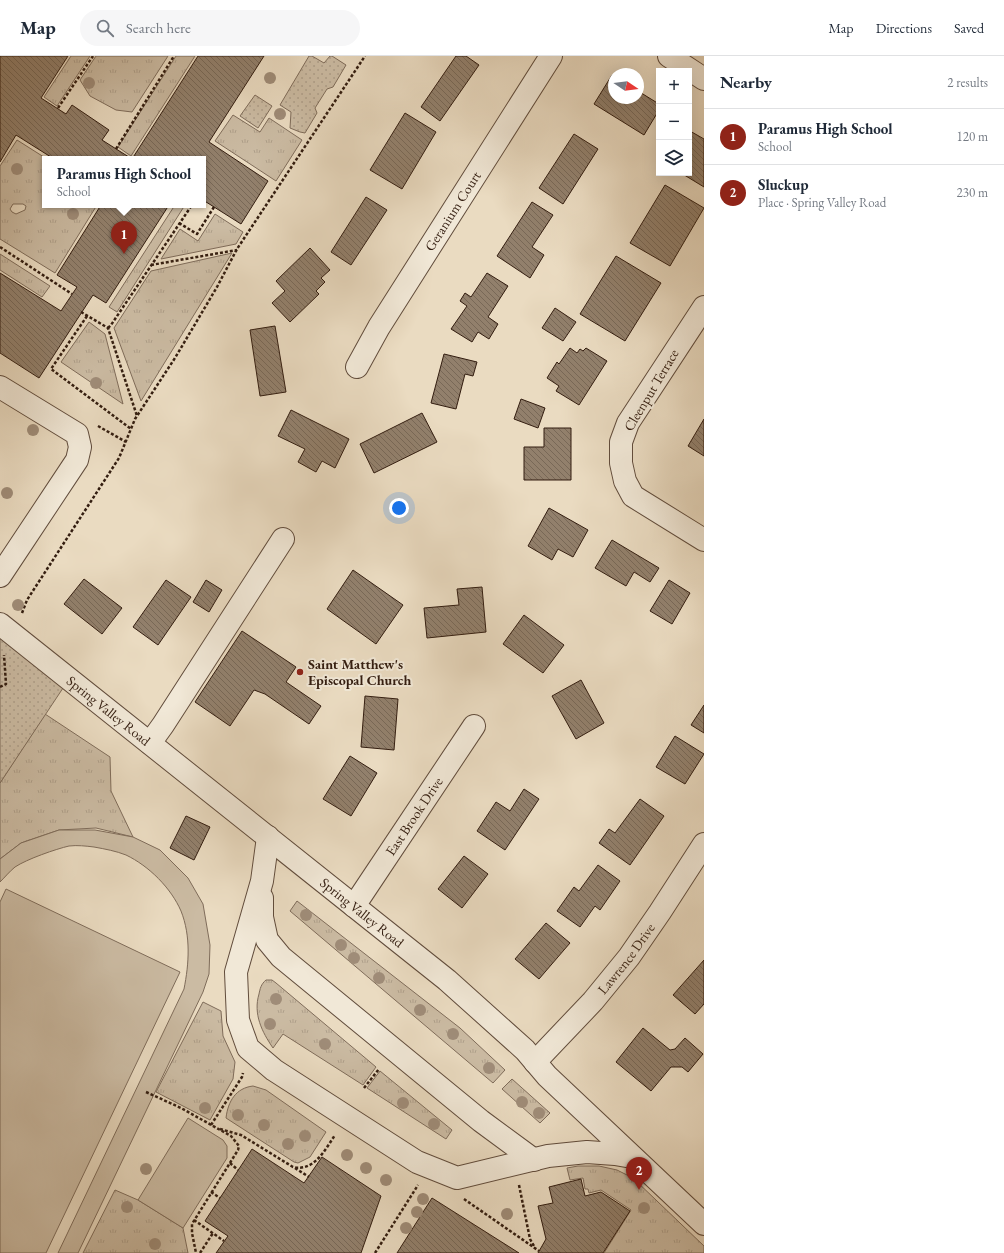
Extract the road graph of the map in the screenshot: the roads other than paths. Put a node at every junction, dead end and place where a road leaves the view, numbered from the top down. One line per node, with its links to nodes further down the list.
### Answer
1 (551, 56): 5 (street, Geranium Court)
2 (669, 56): 3 (street)
3 (704, 79)
4 (704, 307): 8 (street, Cleenput Terrace)
5 (357, 366)
6 (0, 387): 9 (street)
7 (283, 539): 12 (street)
8 (704, 540)
9 (0, 576)
10 (5, 628): 12 (street, Spring Valley Road)
11 (474, 726): 16 (street, East Brook Drive)
12 (150, 743): 13 (street, Spring Valley Road)
13 (268, 837): 15 (street); 16 (street, Spring Valley Road)
14 (704, 844): 17 (street, Lawrence Drive)
15 (262, 881): 19 (street); 19 (street)
16 (354, 906): 17 (street, Spring Valley Road)
17 (535, 1062): 18 (street, Spring Valley Road)
18 (632, 1157): 19 (street); 20 (street, Spring Valley Road)
19 (534, 1160)
20 (704, 1224)

